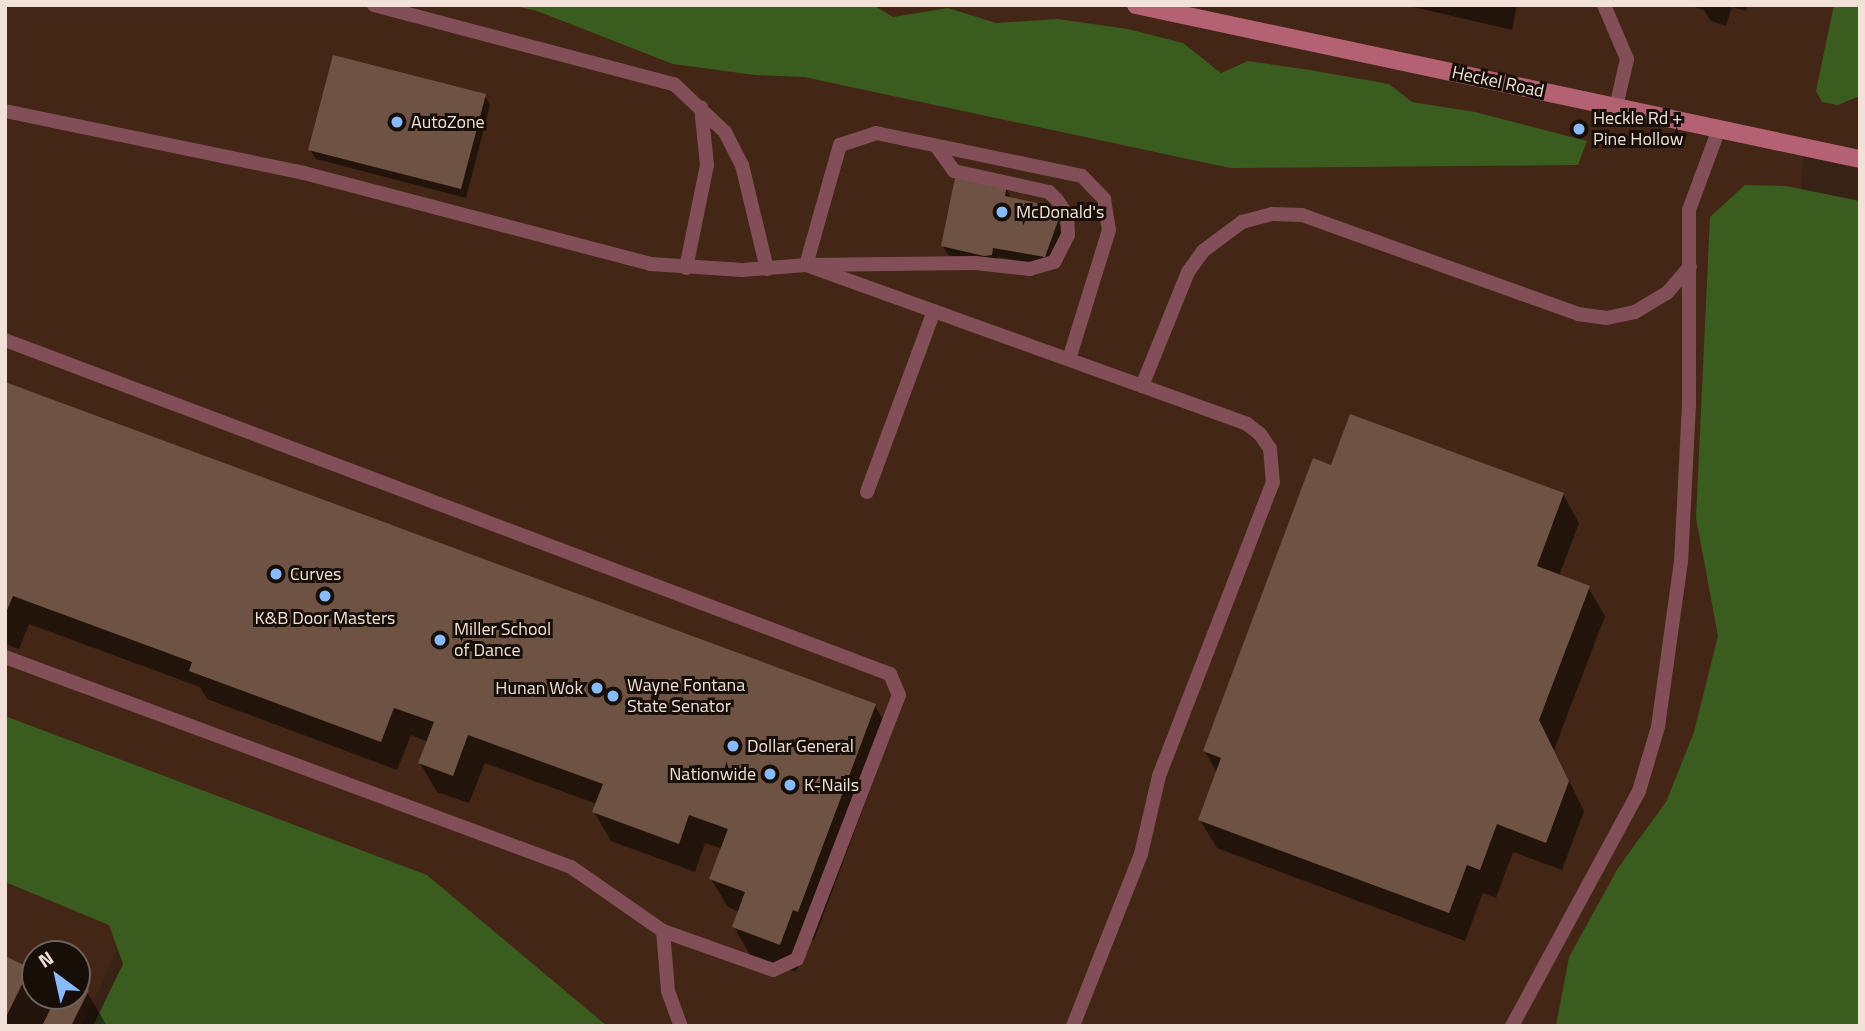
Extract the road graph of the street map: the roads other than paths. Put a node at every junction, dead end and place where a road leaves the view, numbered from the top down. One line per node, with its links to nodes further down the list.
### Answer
1 (374, 5): 4 (lane)
2 (1136, 5): 5 (street, Heckel Road)
3 (1604, 5): 5 (lane)
4 (701, 105): 12 (lane); 13 (lane)
5 (1616, 107): 7 (street, Heckel Road)
6 (5, 111): 12 (lane)
7 (1719, 129): 9 (street, Heckel Road); 11 (lane)
8 (936, 146): 10 (lane); 10 (lane); 16 (lane)
9 (1860, 159)
10 (806, 265): 13 (lane); 14 (lane)
11 (1690, 267): 17 (lane); 23 (lane)
12 (686, 268): 13 (lane)
13 (767, 269)
14 (934, 311): 16 (lane); 18 (lane)
15 (5, 340): 20 (lane)
16 (1069, 359): 17 (lane)
17 (1142, 386): 22 (lane)
18 (867, 492)
19 (5, 657): 20 (lane)
20 (663, 931): 21 (lane)
21 (681, 1026)
22 (1073, 1026)
23 (1513, 1026)

